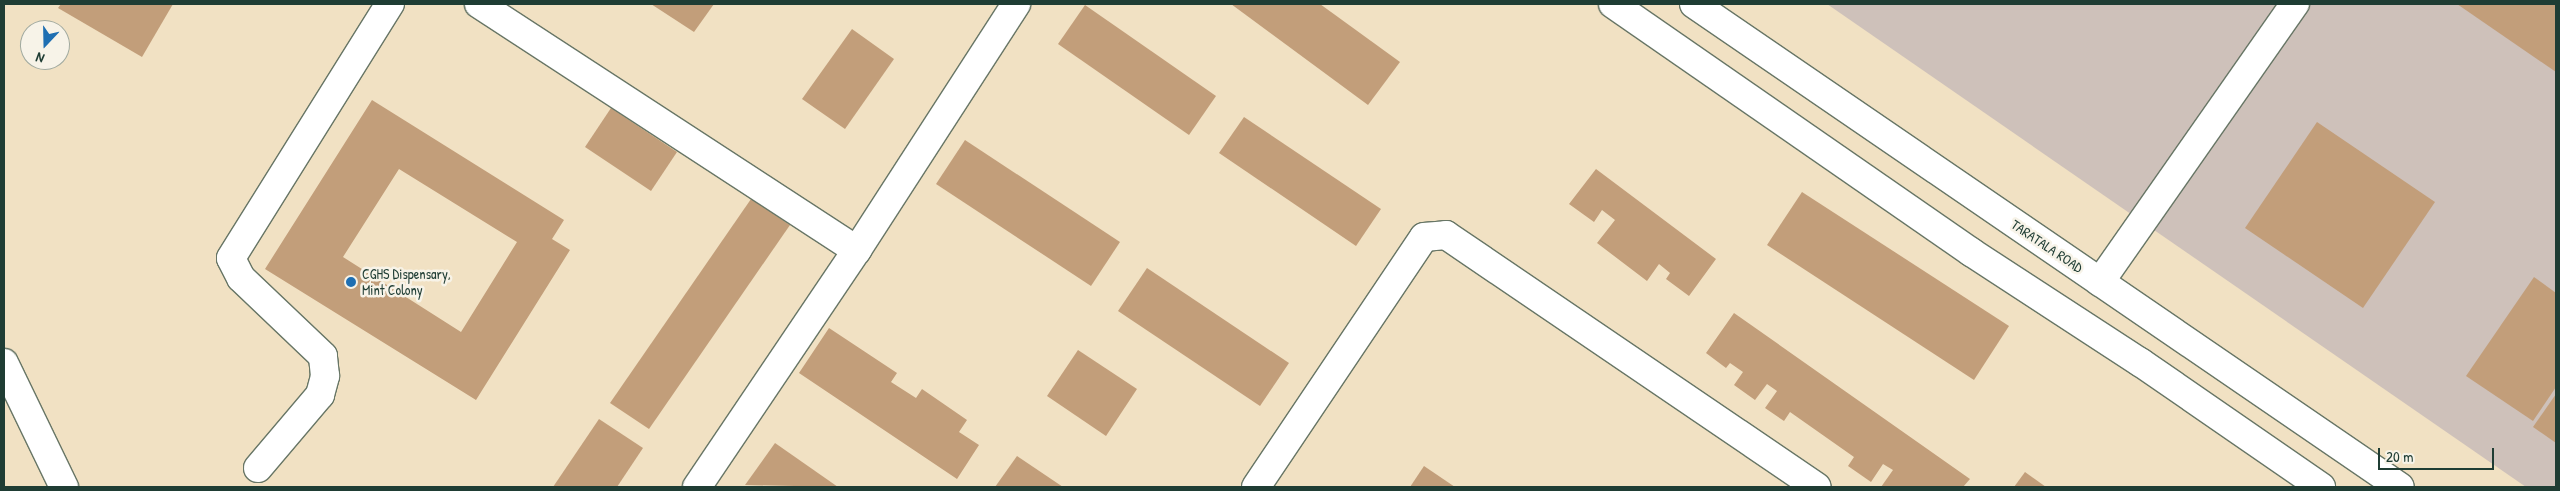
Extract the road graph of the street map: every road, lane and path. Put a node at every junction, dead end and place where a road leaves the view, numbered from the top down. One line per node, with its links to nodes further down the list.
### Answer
1 (390, 4): 10 (main road)
2 (479, 4): 7 (main road)
3 (1016, 4): 7 (main road)
4 (1613, 4): 15 (main road)
5 (1694, 4): 8 (main road, TARATALA ROAD)
6 (2296, 4): 8 (main road)
7 (857, 250): 12 (main road)
8 (2100, 282): 16 (main road, TARATALA ROAD)
9 (4, 363): 11 (main road)
10 (258, 468)
11 (64, 487)
12 (697, 487)
13 (1256, 487): 14 (main road)
14 (1817, 487)
15 (2321, 487)
16 (2400, 487)

